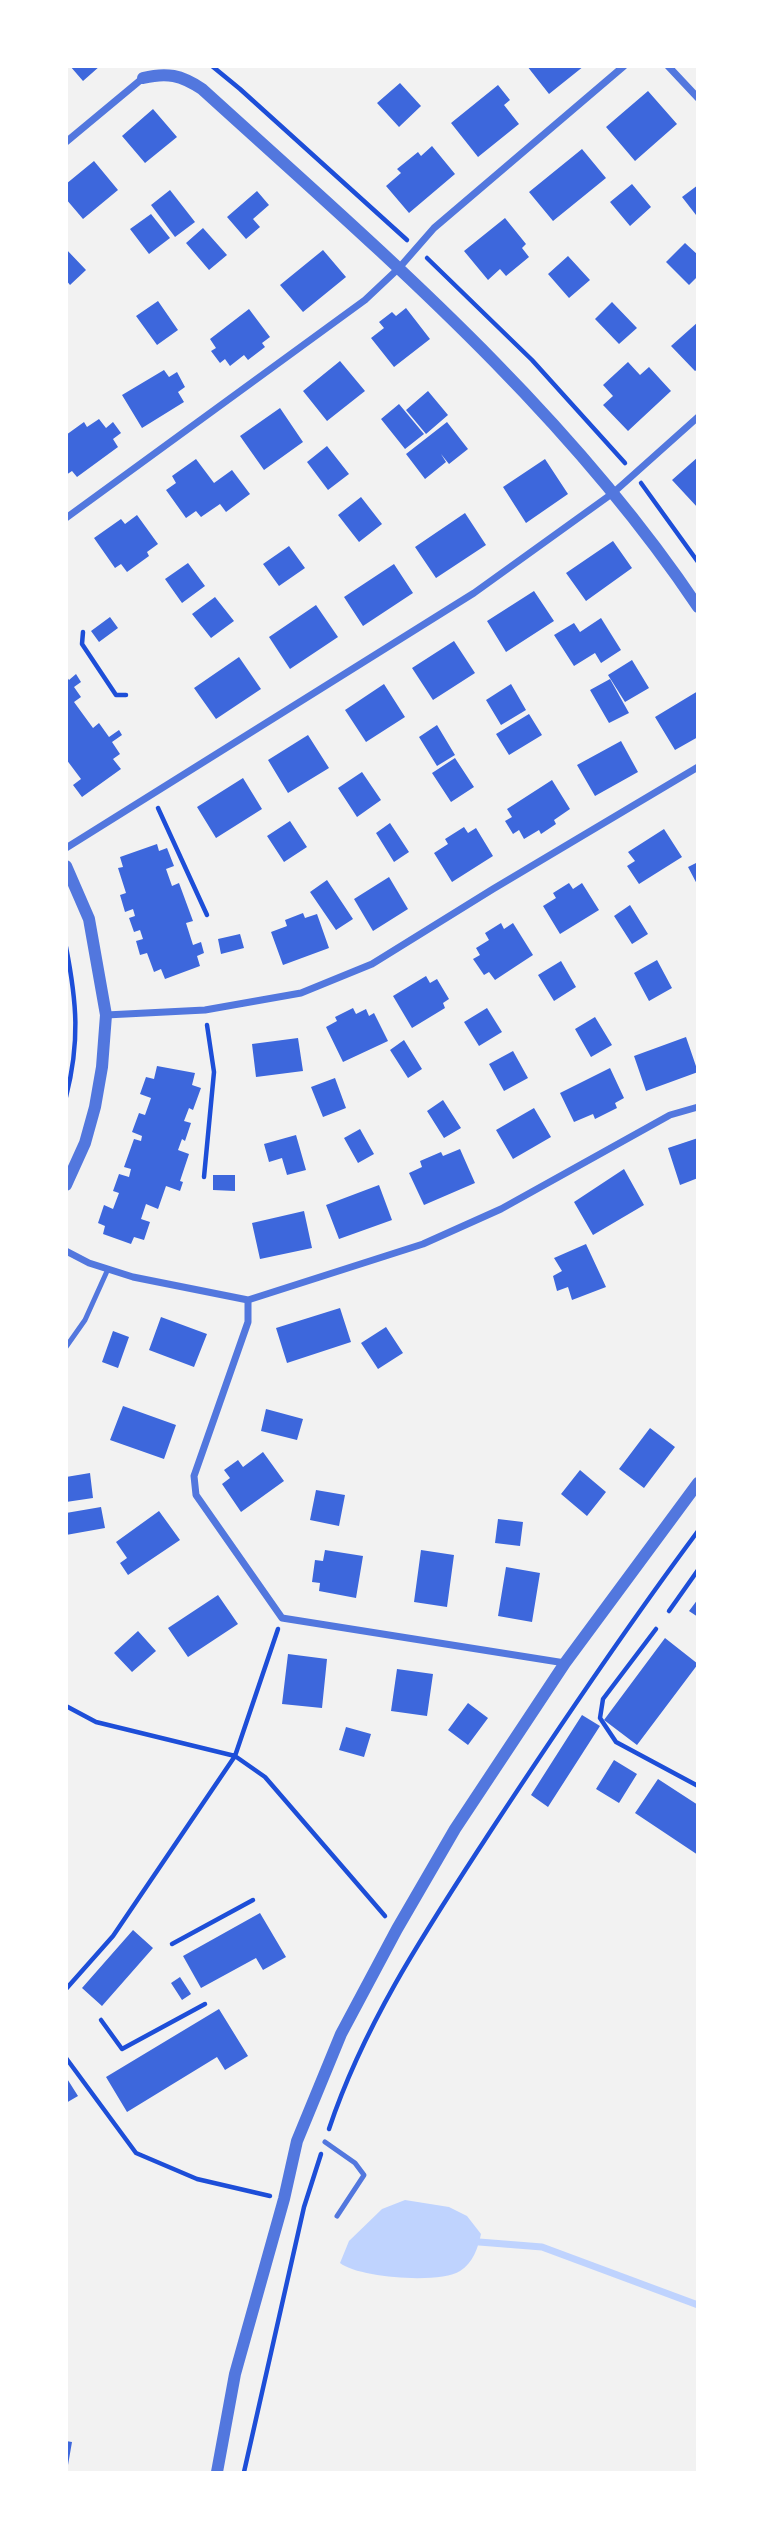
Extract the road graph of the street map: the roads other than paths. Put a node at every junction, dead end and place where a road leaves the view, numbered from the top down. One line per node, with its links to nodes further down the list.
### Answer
1 (624, 66): 6 (street)
2 (668, 66): 4 (street)
3 (143, 78): 5 (street); 6 (street)
4 (698, 98)
5 (66, 142)
6 (399, 268): 8 (street); 9 (street)
7 (698, 416): 8 (street)
8 (613, 493): 10 (street); 12 (street)
9 (66, 518)
10 (698, 607)
11 (698, 767): 14 (street)
12 (66, 848)
13 (66, 866): 14 (street)
14 (106, 1015): 16 (street)
15 (698, 1107): 19 (street)
16 (66, 1185)
17 (66, 1251): 18 (street)
18 (108, 1269): 19 (street); 20 (lane)
19 (248, 1300): 22 (street)
20 (66, 1347)
21 (698, 1483): 22 (street)
22 (565, 1663): 25 (street)
23 (325, 2142): 24 (lane)
24 (337, 2216)
25 (217, 2473)

